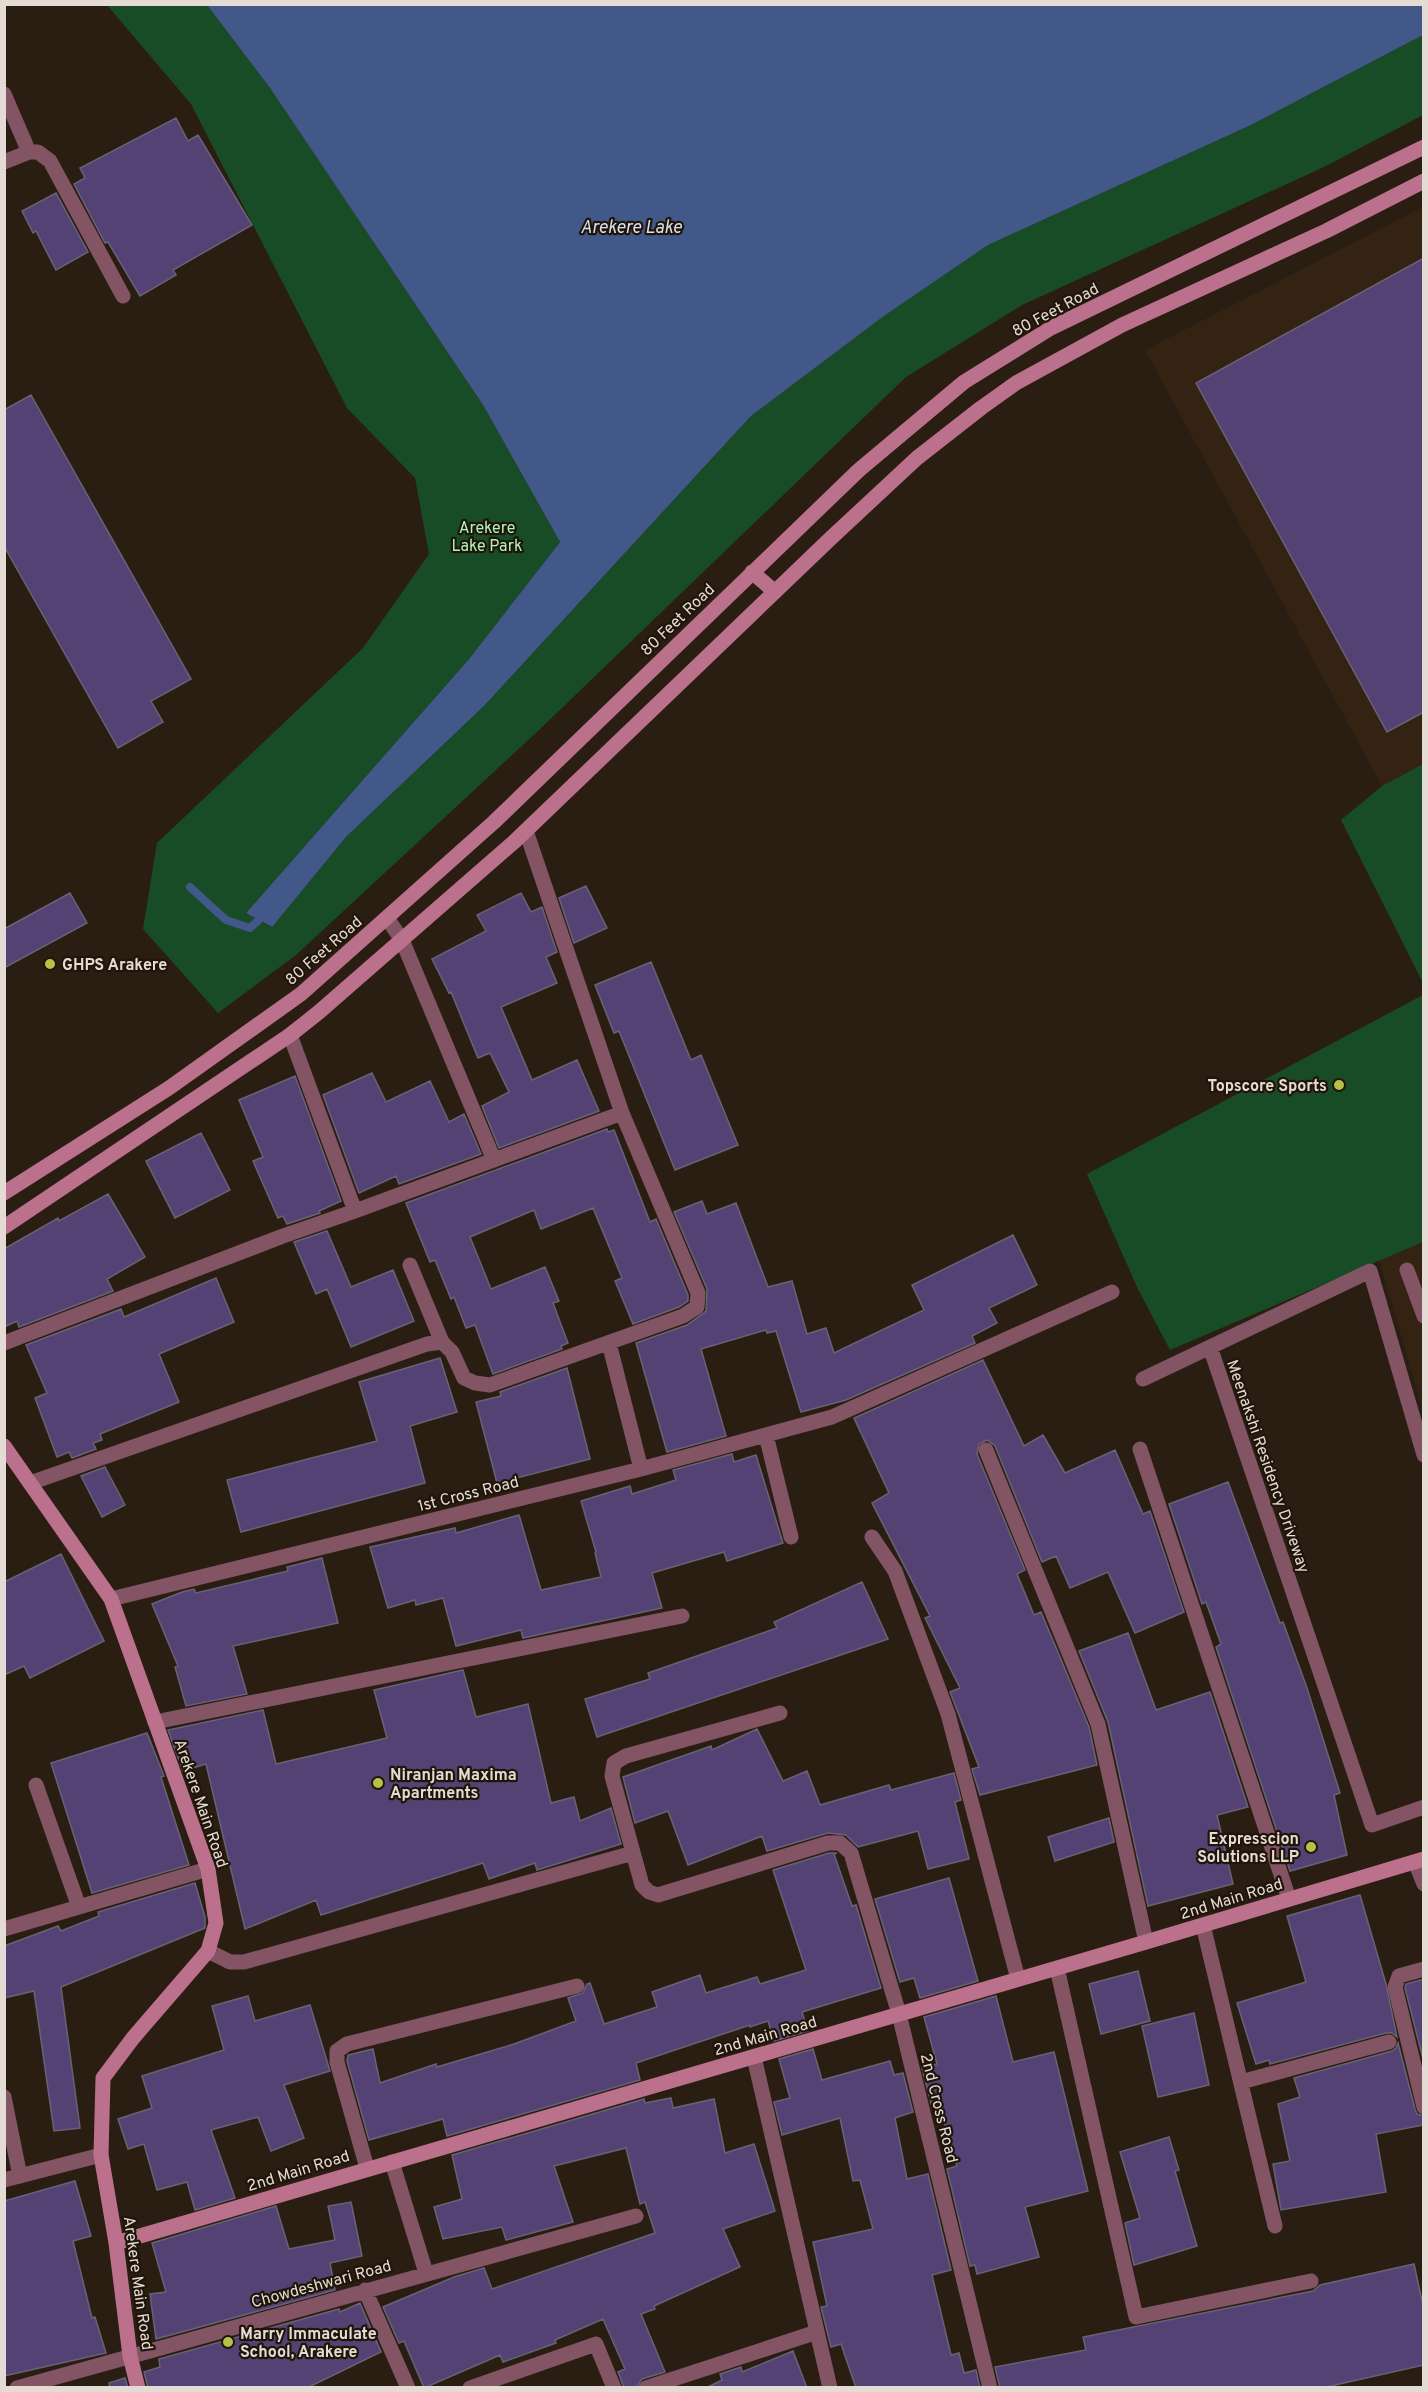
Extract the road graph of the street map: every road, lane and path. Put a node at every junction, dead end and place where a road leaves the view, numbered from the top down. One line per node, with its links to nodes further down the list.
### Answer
1 (4, 94): 3 (street)
2 (1424, 147): 7 (main road, 80 Feet Road)
3 (29, 152): 4 (street); 6 (street)
4 (4, 162)
5 (1424, 181): 8 (main road)
6 (123, 296)
7 (752, 572): 8 (main road); 10 (main road, 80 Feet Road)
8 (775, 592): 9 (main road)
9 (526, 831): 11 (main road); 13 (street)
10 (387, 918): 11 (street); 15 (main road, 80 Feet Road)
11 (402, 940): 12 (main road); 14 (street)
12 (290, 1035): 16 (street); 17 (main road)
13 (622, 1113): 14 (street); 24 (street)
14 (494, 1160): 16 (street)
15 (4, 1193)
16 (355, 1211): 23 (street)
17 (4, 1227)
18 (410, 1265): 22 (street)
19 (1407, 1270): 21 (street)
20 (1112, 1292): 27 (street, 1st Cross Road)
21 (1424, 1316)
22 (442, 1342): 24 (street); 33 (street)
23 (4, 1343)
24 (609, 1343): 32 (street)
25 (1210, 1347): 26 (street); 31 (street, Meenakshi Residency Driveway); 41 (street, Meenakshi Residency Driveway)
26 (1143, 1379)
27 (766, 1435): 32 (street, 1st Cross Road); 34 (street)
28 (4, 1446): 33 (main road, Arekere Main Road)
29 (1140, 1449): 46 (street)
30 (986, 1450): 50 (street)
31 (1424, 1455)
32 (641, 1469): 36 (street, 1st Cross Road)
33 (30, 1483): 36 (main road, Arekere Main Road)
34 (791, 1537)
35 (872, 1537): 54 (street)
36 (111, 1599): 39 (main road, Arekere Main Road)
37 (682, 1616): 39 (street)
38 (780, 1713): 42 (street)
39 (155, 1722): 44 (main road, Arekere Main Road)
40 (36, 1785): 47 (street)
41 (1424, 1807)
42 (633, 1853): 51 (street); 56 (street, 2nd Cross Road)
43 (1419, 1860): 45 (street); 46 (main road, 2nd Main Road)
44 (208, 1869): 47 (street); 51 (main road, Arekere Main Road)
45 (1424, 1884)
46 (1289, 1899): 48 (main road, 2nd Main Road)
47 (79, 1907): 49 (street)
48 (1203, 1924): 50 (main road, 2nd Main Road); 59 (street)
49 (4, 1929)
50 (1146, 1942): 52 (main road, 2nd Main Road)
51 (208, 1952): 62 (main road, Arekere Main Road)
52 (1057, 1968): 54 (main road, 2nd Main Road); 71 (street)
53 (1424, 1969): 61 (street)
54 (1018, 1979): 56 (main road, 2nd Main Road)
55 (577, 1986): 64 (street)
56 (899, 2014): 58 (main road, 2nd Main Road); 82 (street, 2nd Cross Road)
57 (1389, 2042): 59 (street)
58 (754, 2057): 63 (main road, 2nd Main Road); 73 (street)
59 (1241, 2082): 68 (street)
60 (4, 2097): 65 (street)
61 (1424, 2107)
62 (101, 2155): 65 (street); 69 (main road, Arekere Main Road)
63 (392, 2162): 64 (main road, 2nd Main Road); 70 (street)
64 (367, 2168): 69 (main road, 2nd Main Road)
65 (20, 2176): 66 (street)
66 (4, 2180)
67 (636, 2216): 70 (street, Chowdeshwari Road)
68 (1275, 2226)
69 (116, 2243): 74 (main road, Arekere Main Road)
70 (426, 2273): 72 (street, Chowdeshwari Road)
71 (1311, 2281)
72 (365, 2290): 74 (street, Chowdeshwari Road); 77 (street)
73 (817, 2332): 80 (street); 81 (street)
74 (130, 2356): 75 (street, Chowdeshwari Road); 76 (main road, Arekere Main Road)
75 (17, 2388)
76 (138, 2388)
77 (408, 2388)
78 (470, 2388): 79 (street)
79 (614, 2388)
80 (646, 2388)
81 (830, 2388)
82 (990, 2388)

